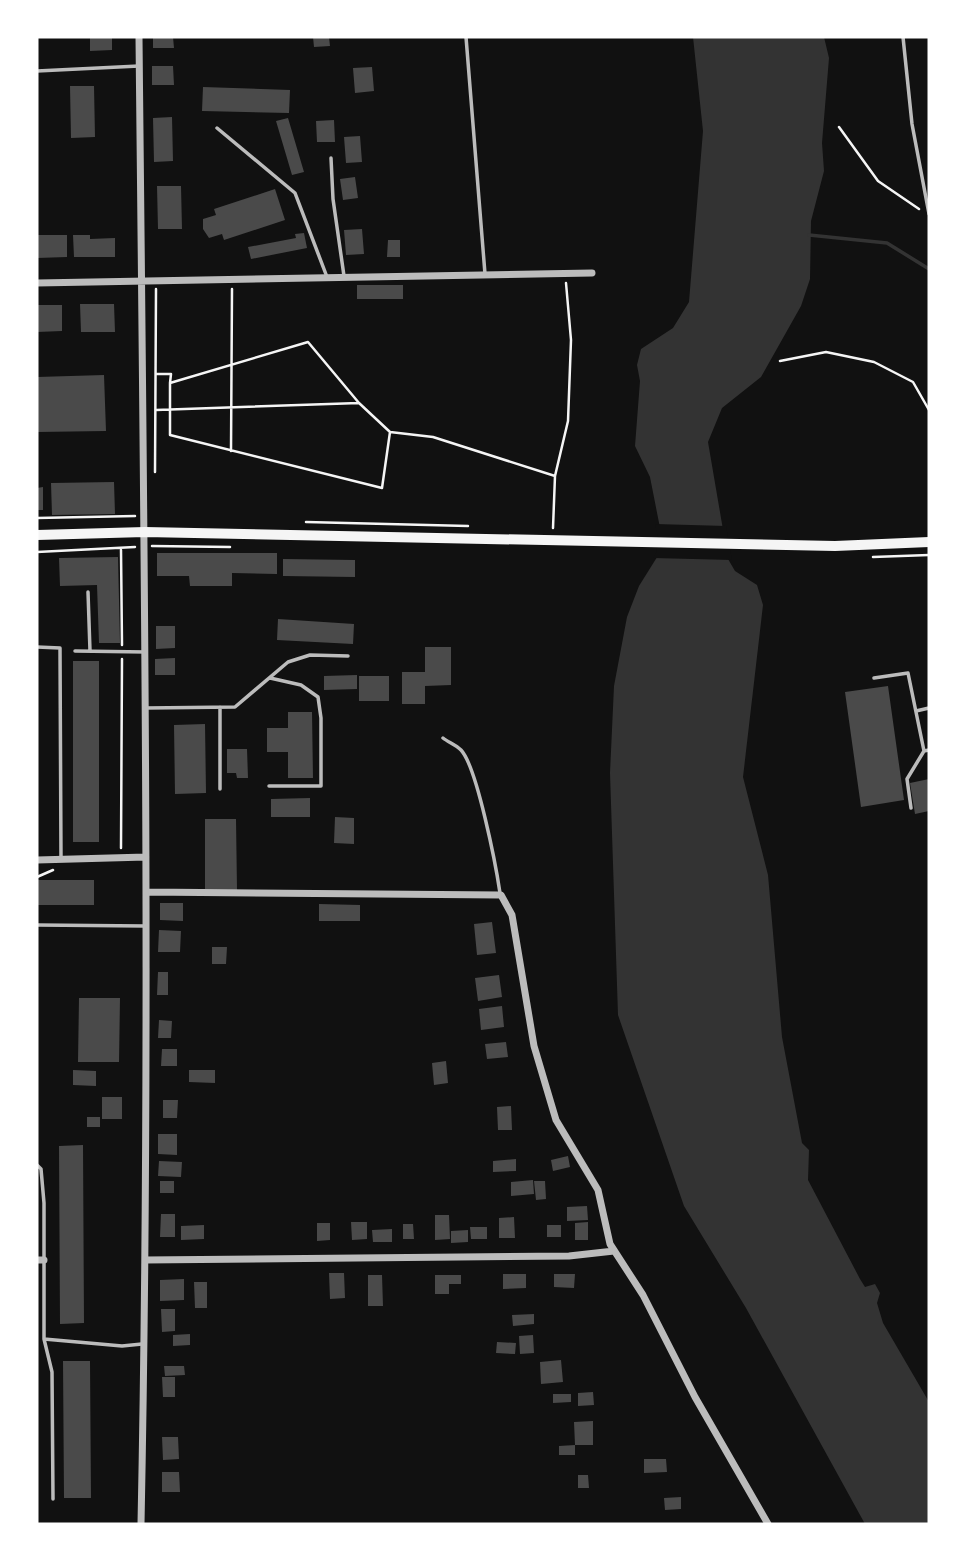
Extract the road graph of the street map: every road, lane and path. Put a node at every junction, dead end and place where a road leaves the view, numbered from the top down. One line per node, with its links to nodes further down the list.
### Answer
1 (139, 37): 4 (street)
2 (466, 37): 12 (lane)
3 (903, 37): 9 (lane)
4 (139, 66): 5 (lane); 16 (street)
5 (37, 71)
6 (839, 127): 9 (path)
7 (216, 128): 13 (lane)
8 (331, 158): 14 (lane)
9 (929, 214)
10 (565, 273): 11 (street); 12 (street); 29 (path)
11 (592, 273)
12 (485, 274): 14 (street)
13 (327, 276): 14 (street); 15 (street)
14 (344, 276)
15 (232, 279): 16 (street); 19 (path)
16 (141, 281): 17 (street); 31 (street)
17 (37, 283)
18 (780, 361): 26 (path)
19 (232, 365): 21 (path); 22 (path); 23 (path)
20 (155, 374): 21 (path)
21 (170, 383): 25 (path)
22 (359, 403): 23 (path); 27 (path)
23 (232, 408): 25 (path); 28 (path)
24 (155, 410): 25 (path)
25 (169, 410): 28 (path)
26 (929, 411)
27 (390, 432): 28 (path); 29 (path)
28 (231, 451)
29 (555, 476): 30 (path)
30 (553, 528)
31 (145, 532): 32 (main road); 33 (main road); 34 (street)
32 (37, 535)
33 (929, 542)
34 (145, 546): 35 (path); 36 (path); 45 (street)
35 (241, 547)
36 (121, 549): 37 (path); 44 (path)
37 (37, 552)
38 (929, 555): 39 (path)
39 (862, 558)
40 (88, 592): 43 (lane)
41 (37, 647): 61 (lane)
42 (75, 651): 43 (lane)
43 (90, 651): 44 (lane)
44 (122, 652): 45 (lane); 59 (path)
45 (146, 652): 50 (street)
46 (348, 656): 47 (lane)
47 (270, 678): 49 (lane); 55 (lane)
48 (874, 678): 52 (lane)
49 (220, 707): 50 (lane); 56 (lane)
50 (146, 708): 58 (street)
51 (929, 708): 52 (lane)
52 (916, 711): 54 (lane)
53 (443, 738): 64 (lane)
54 (927, 751): 57 (lane)
55 (269, 786)
56 (220, 789)
57 (911, 808)
58 (146, 857): 59 (street); 63 (street)
59 (121, 858): 61 (street)
60 (37, 860): 61 (street)
61 (61, 863): 62 (path)
62 (37, 877)
63 (146, 892): 64 (street); 66 (street)
64 (500, 895): 68 (street)
65 (37, 925): 66 (lane)
66 (145, 926): 70 (street)
67 (37, 1165): 69 (lane)
68 (614, 1251): 70 (street); 75 (street)
69 (40, 1260): 71 (lane)
70 (145, 1260): 72 (street)
71 (44, 1339): 72 (lane); 73 (lane)
72 (145, 1343): 74 (street)
73 (53, 1499)
74 (141, 1524)
75 (768, 1524)

